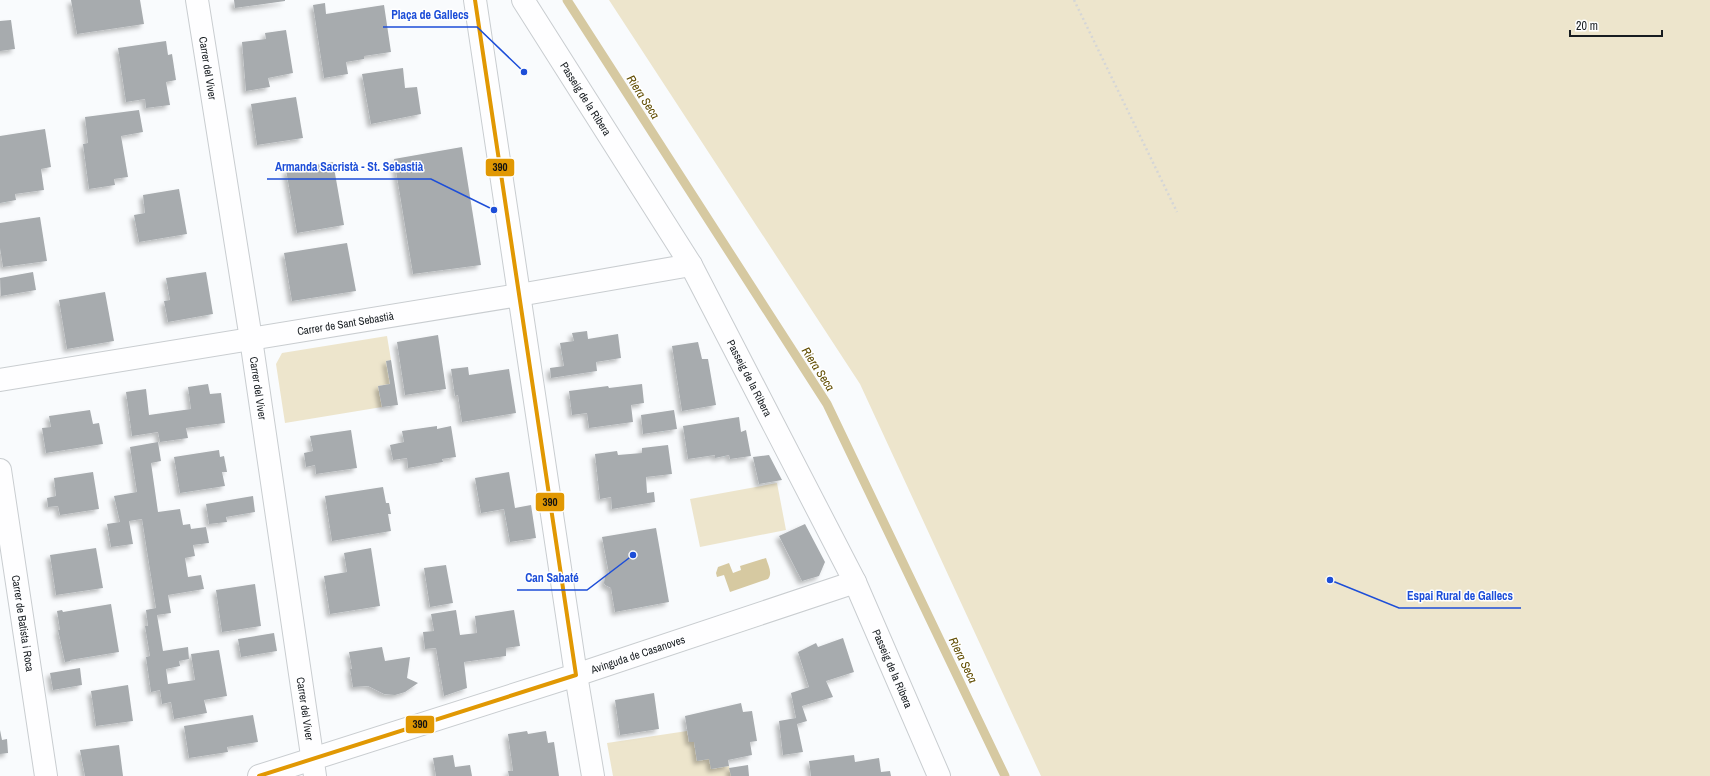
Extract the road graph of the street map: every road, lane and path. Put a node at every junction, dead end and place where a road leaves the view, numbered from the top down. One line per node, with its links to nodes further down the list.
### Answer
1 (198, 0): 8 (street, Carrer del Viver)
2 (475, 0): 7 (street)
3 (523, 0): 6 (street, Passeig de la Ribera)
4 (1074, 0): 5 (path)
5 (1177, 212)
6 (691, 265): 7 (street, Carrer de Sant Sebastià); 11 (street, Passeig de la Ribera)
7 (519, 295): 8 (street, Carrer de Sant Sebastià); 12 (street)
8 (251, 339): 9 (street, Carrer de Sant Sebastià); 13 (street, Carrer del Viver)
9 (0, 380)
10 (0, 470): 14 (street, Carrer de Batista i Roca)
11 (855, 582): 12 (street, Avinguda de Casanoves); 17 (street, Passeig de la Ribera)
12 (576, 675): 13 (street, Avinguda de Casanoves); 16 (street)
13 (314, 767): 15 (street, Avinguda de Casanoves)
14 (46, 776)
15 (259, 776)
16 (594, 776)
17 (939, 776)

